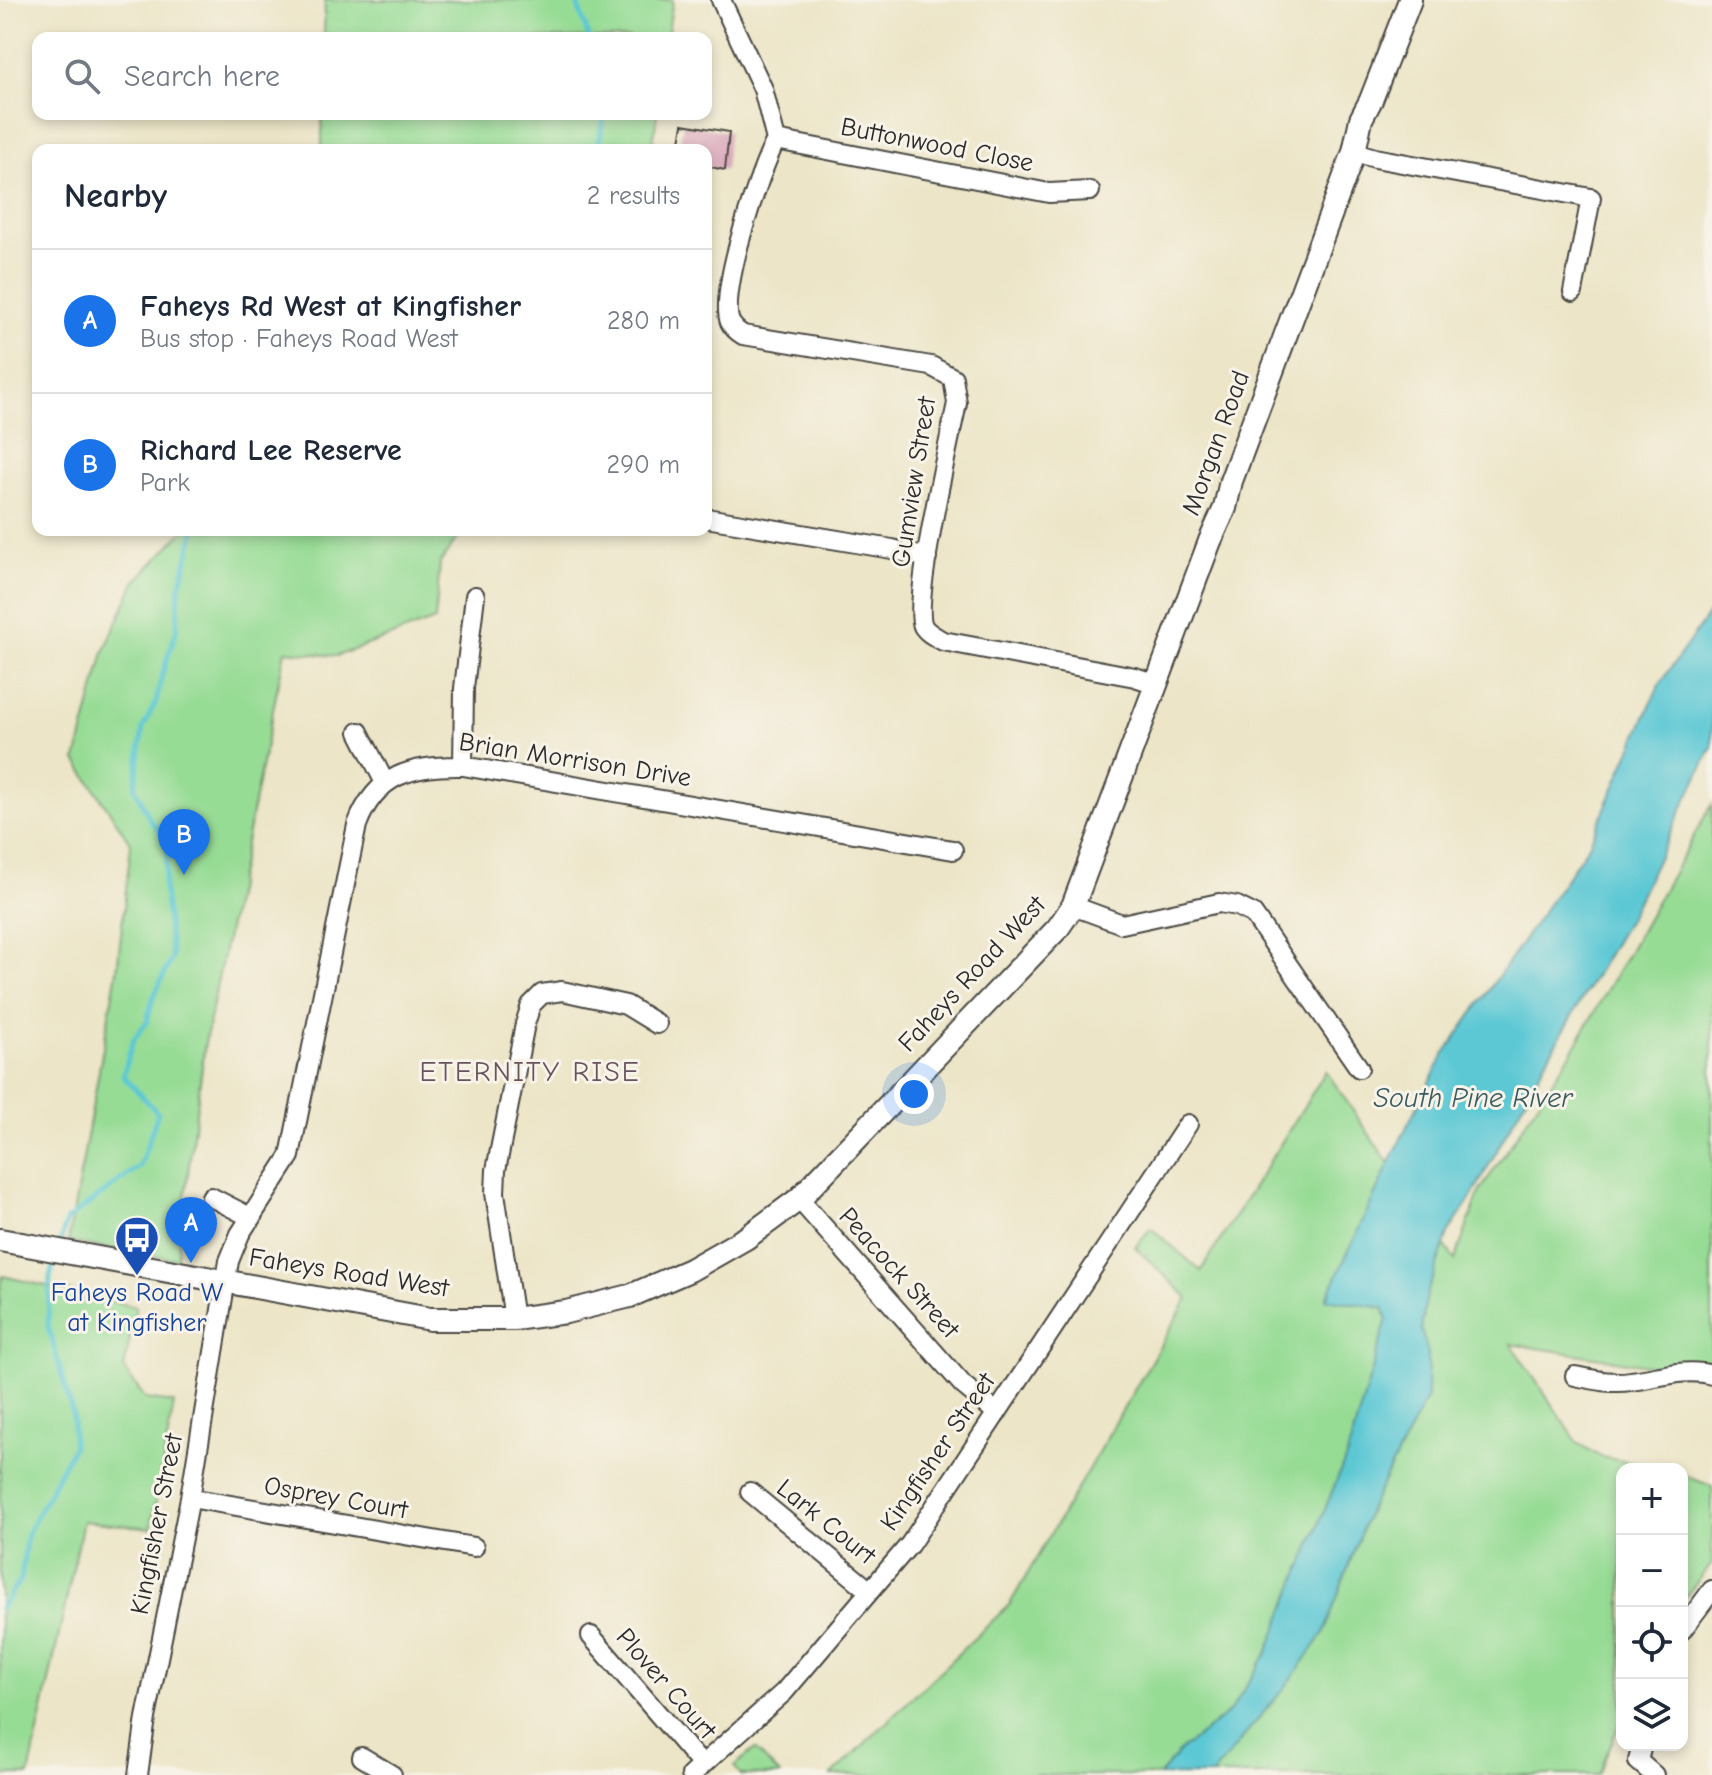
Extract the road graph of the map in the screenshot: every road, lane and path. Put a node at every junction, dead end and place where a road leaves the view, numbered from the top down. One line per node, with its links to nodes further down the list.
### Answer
1 (721, 0): 3 (street)
2 (1410, 0): 4 (street, Morgan Road)
3 (776, 140): 5 (street, Buttonwood Close); 8 (street, Gumview Street)
4 (1354, 152): 6 (street); 10 (street, Morgan Road)
5 (1090, 191)
6 (1573, 292)
7 (712, 519): 8 (street)
8 (927, 558): 10 (street, Gumview Street)
9 (475, 596): 12 (street)
10 (1156, 684): 15 (street, Morgan Road)
11 (359, 732): 13 (street)
12 (463, 766): 13 (street, Brian Morrison Drive); 14 (street, Brian Morrison Drive)
13 (385, 783): 21 (street, Brian Morrison Drive)
14 (953, 850)
15 (1073, 906): 17 (street, Faheys Road West); 20 (street, Faheys Road West)
16 (657, 1024): 24 (street)
17 (1359, 1068)
18 (1188, 1124): 27 (street, Kingfisher Street)
19 (211, 1197): 21 (street)
20 (799, 1199): 24 (street, Faheys Road West); 27 (street, Peacock Street)
21 (252, 1218): 23 (street, Brian Morrison Drive)
22 (0, 1240): 23 (street, Faheys Road West)
23 (226, 1282): 24 (street, Faheys Road West); 29 (street, Kingfisher Street)
24 (514, 1319)
25 (1712, 1375): 26 (street)
26 (1575, 1376)
27 (997, 1413): 32 (street, Kingfisher Street)
28 (750, 1492): 32 (street, Lark Court)
29 (190, 1498): 30 (street, Osprey Court); 38 (street, Kingfisher Street)
30 (474, 1547)
31 (1712, 1590): 33 (street)
32 (870, 1591): 37 (street, Kingfisher Street)
33 (1688, 1622)
34 (591, 1636): 37 (street, Plover Court)
35 (1640, 1751): 40 (street)
36 (362, 1757): 39 (street)
37 (696, 1770)
38 (138, 1775)
39 (392, 1775)
40 (1654, 1775)

